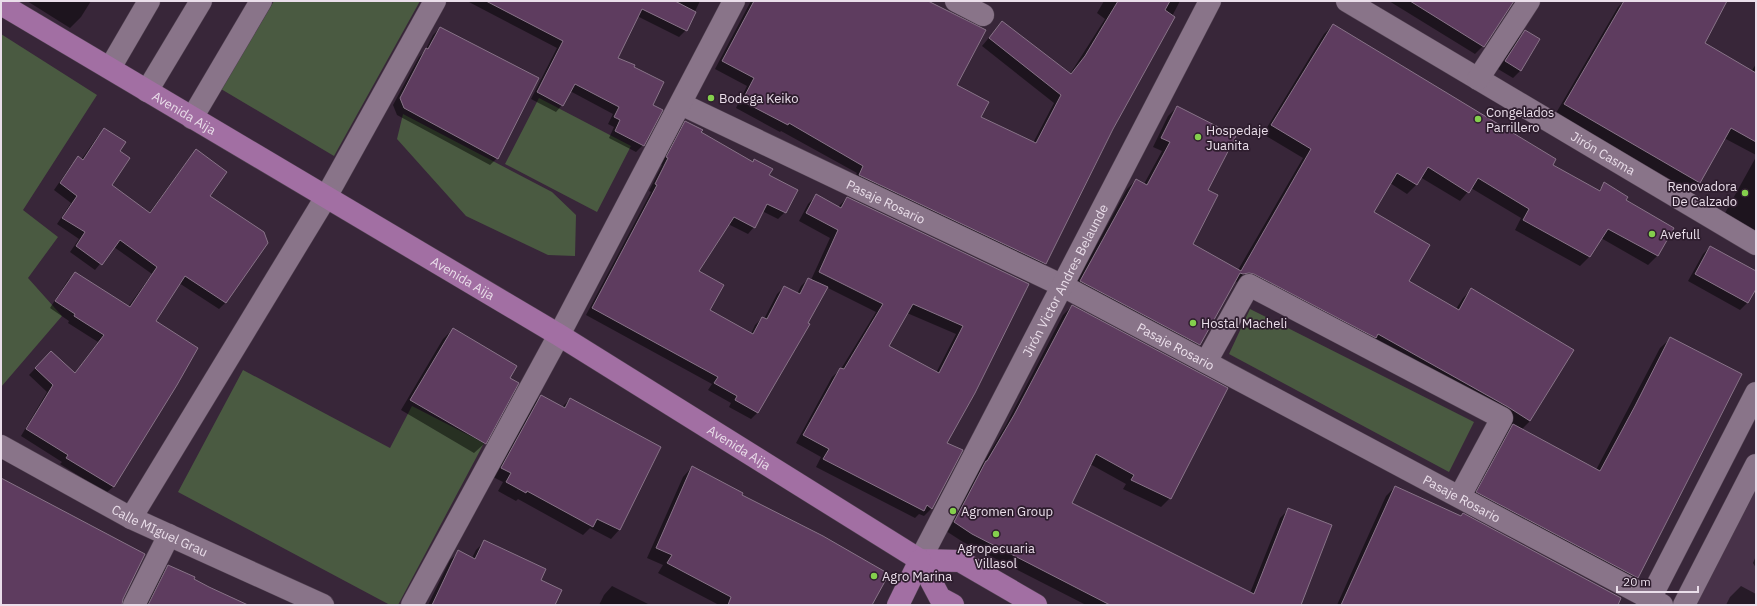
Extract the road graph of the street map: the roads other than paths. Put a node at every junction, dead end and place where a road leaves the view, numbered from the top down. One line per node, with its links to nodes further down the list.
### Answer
1 (149, 1): 12 (street)
2 (201, 1): 14 (street)
3 (261, 1): 16 (street)
4 (435, 1): 17 (street)
5 (734, 1): 15 (street)
6 (956, 1): 11 (street)
7 (1210, 1): 19 (street, Jirón Victor Andres Belaunde)
8 (1347, 1): 13 (street, Jirón Casma)
9 (1529, 1): 13 (street)
10 (1, 4): 12 (main road, Avenida Aija)
11 (983, 15)
12 (110, 68): 14 (main road, Avenida Aija)
13 (1478, 79): 18 (street, Jirón Casma)
14 (147, 91): 16 (main road, Avenida Aija)
15 (681, 104): 19 (street, Pasaje Rosario); 20 (street)
16 (192, 118): 17 (main road, Avenida Aija)
17 (326, 197): 20 (main road, Avenida Aija); 26 (street)
18 (1756, 244)
19 (1062, 285): 21 (street, Pasaje Rosario); 28 (street, Jirón Victor Andres Belaunde)
20 (559, 335): 28 (main road, Avenida Aija); 32 (street)
21 (1206, 362): 25 (street, Pasaje Rosario); 25 (street)
22 (1756, 393): 30 (street)
23 (1, 446): 26 (street, Calle MIguel Grau)
24 (1756, 465): 36 (street)
25 (1460, 496): 30 (street, Pasaje Rosario)
26 (132, 518): 27 (street, Calle MIguel Grau)
27 (169, 535): 29 (street, Calle MIguel Grau); 31 (street)
28 (920, 560): 33 (main road); 34 (main road); 35 (main road)
29 (315, 603)
30 (1653, 603)
31 (134, 605)
32 (412, 605)
33 (898, 605)
34 (953, 605)
35 (1036, 605)
36 (1684, 605)

